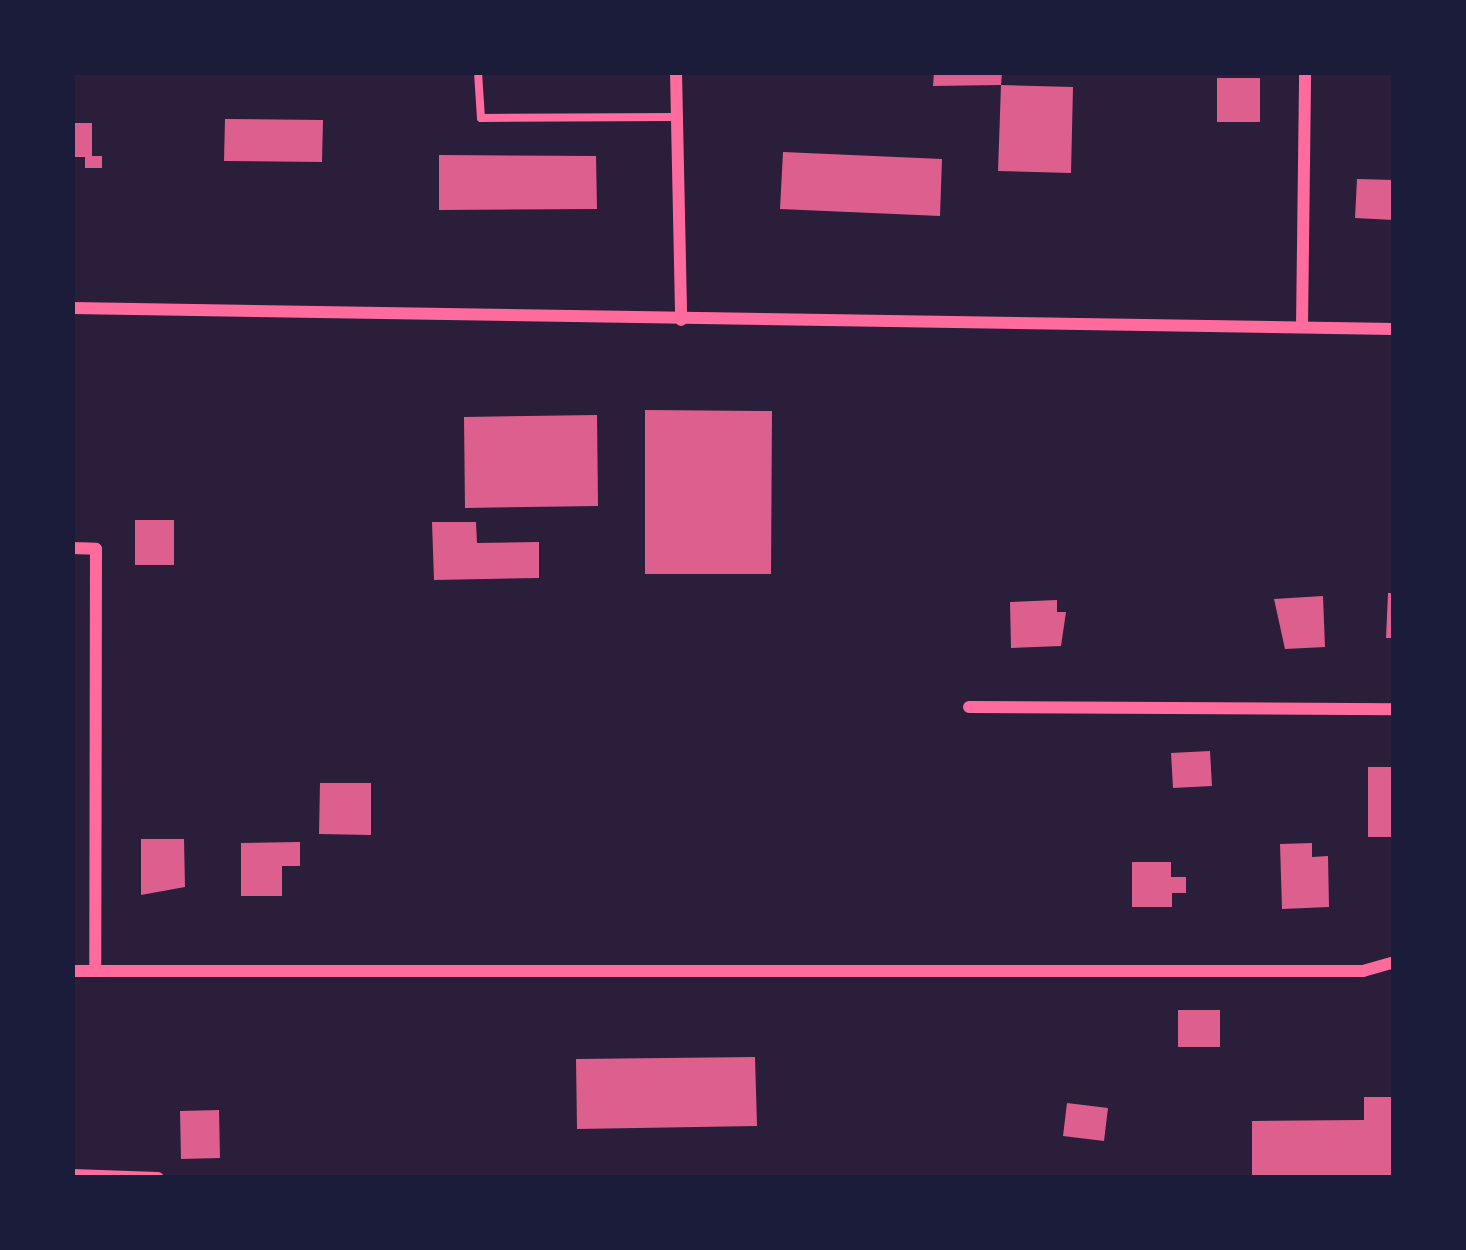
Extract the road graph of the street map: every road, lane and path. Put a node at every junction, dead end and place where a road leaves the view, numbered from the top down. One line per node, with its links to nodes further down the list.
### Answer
1 (478, 72): 4 (lane)
2 (676, 72): 4 (street)
3 (1305, 72): 7 (street)
4 (677, 117): 6 (street)
5 (72, 308): 6 (street)
6 (681, 320): 7 (street)
7 (1302, 327): 8 (street)
8 (1394, 328)
9 (72, 548): 14 (street)
10 (969, 707): 11 (street)
11 (1394, 709)
12 (1394, 962): 14 (street)
13 (72, 971): 14 (street)
14 (95, 971)
15 (72, 1175): 16 (street)
16 (158, 1178)

